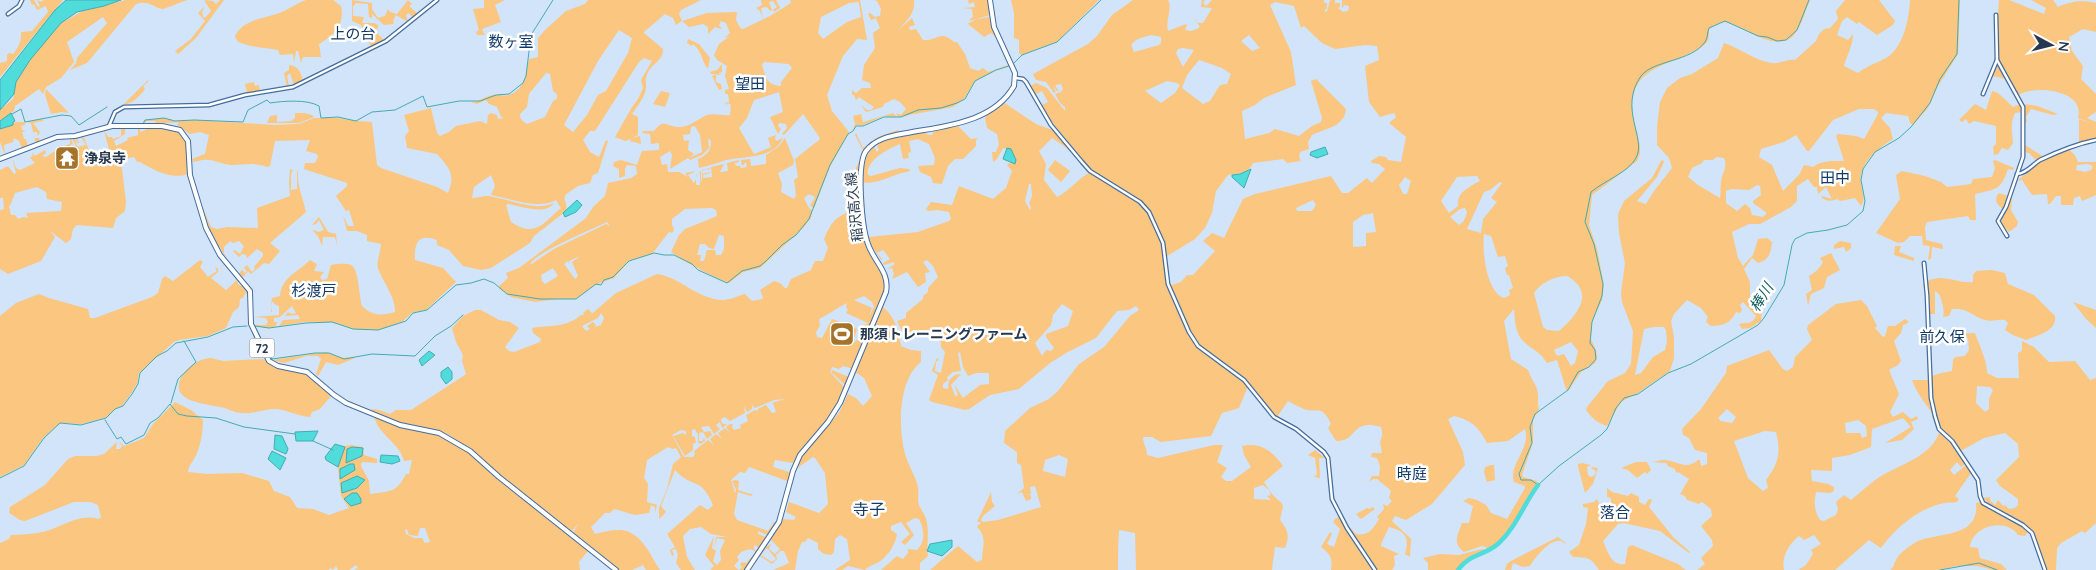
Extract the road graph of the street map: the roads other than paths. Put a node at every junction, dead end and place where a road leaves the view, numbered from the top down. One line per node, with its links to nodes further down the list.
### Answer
1 (22, 0): 4 (street)
2 (437, 0): 9 (street)
3 (990, 0): 7 (main road)
4 (8, 14)
5 (1996, 15): 6 (street)
6 (1997, 60): 8 (street); 12 (street)
7 (1016, 78): 16 (main road, 稲沢高久線); 17 (street)
8 (1982, 94)
9 (109, 126): 11 (main road, 72); 15 (main road, 72)
10 (2096, 140): 12 (street)
11 (0, 159)
12 (2017, 174): 13 (street)
13 (2007, 236)
14 (1924, 263): 18 (street)
15 (616, 570)
16 (747, 570)
17 (1375, 570)
18 (2045, 570)

